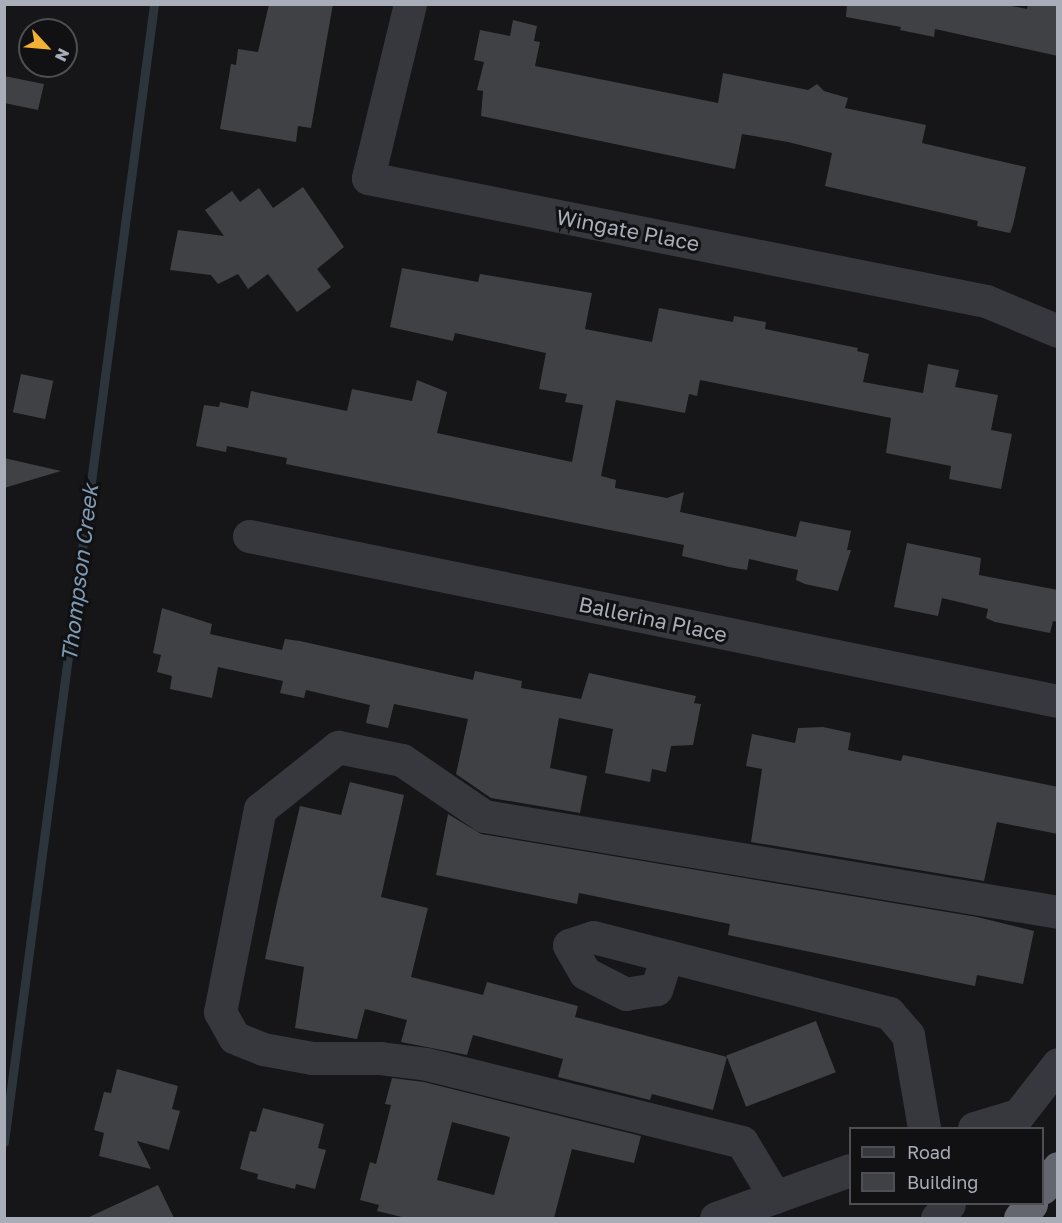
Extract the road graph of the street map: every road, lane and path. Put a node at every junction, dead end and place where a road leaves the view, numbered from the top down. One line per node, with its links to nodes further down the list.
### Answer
1 (410, 4): 2 (street, Wingate Place)
2 (1058, 331)
3 (249, 536): 4 (street, Ballerina Place)
4 (1058, 701)
5 (1058, 912): 14 (street)
6 (667, 956): 9 (street)
7 (1058, 1064): 8 (street)
8 (1013, 1122): 10 (street)
9 (924, 1127)
10 (980, 1127)
11 (1058, 1168): 13 (highway)
12 (849, 1170): 14 (street)
13 (1044, 1186)
14 (775, 1197): 17 (street)
15 (948, 1205): 18 (street)
16 (1030, 1205): 19 (highway)
17 (716, 1218)
18 (938, 1218)
19 (1020, 1218)

